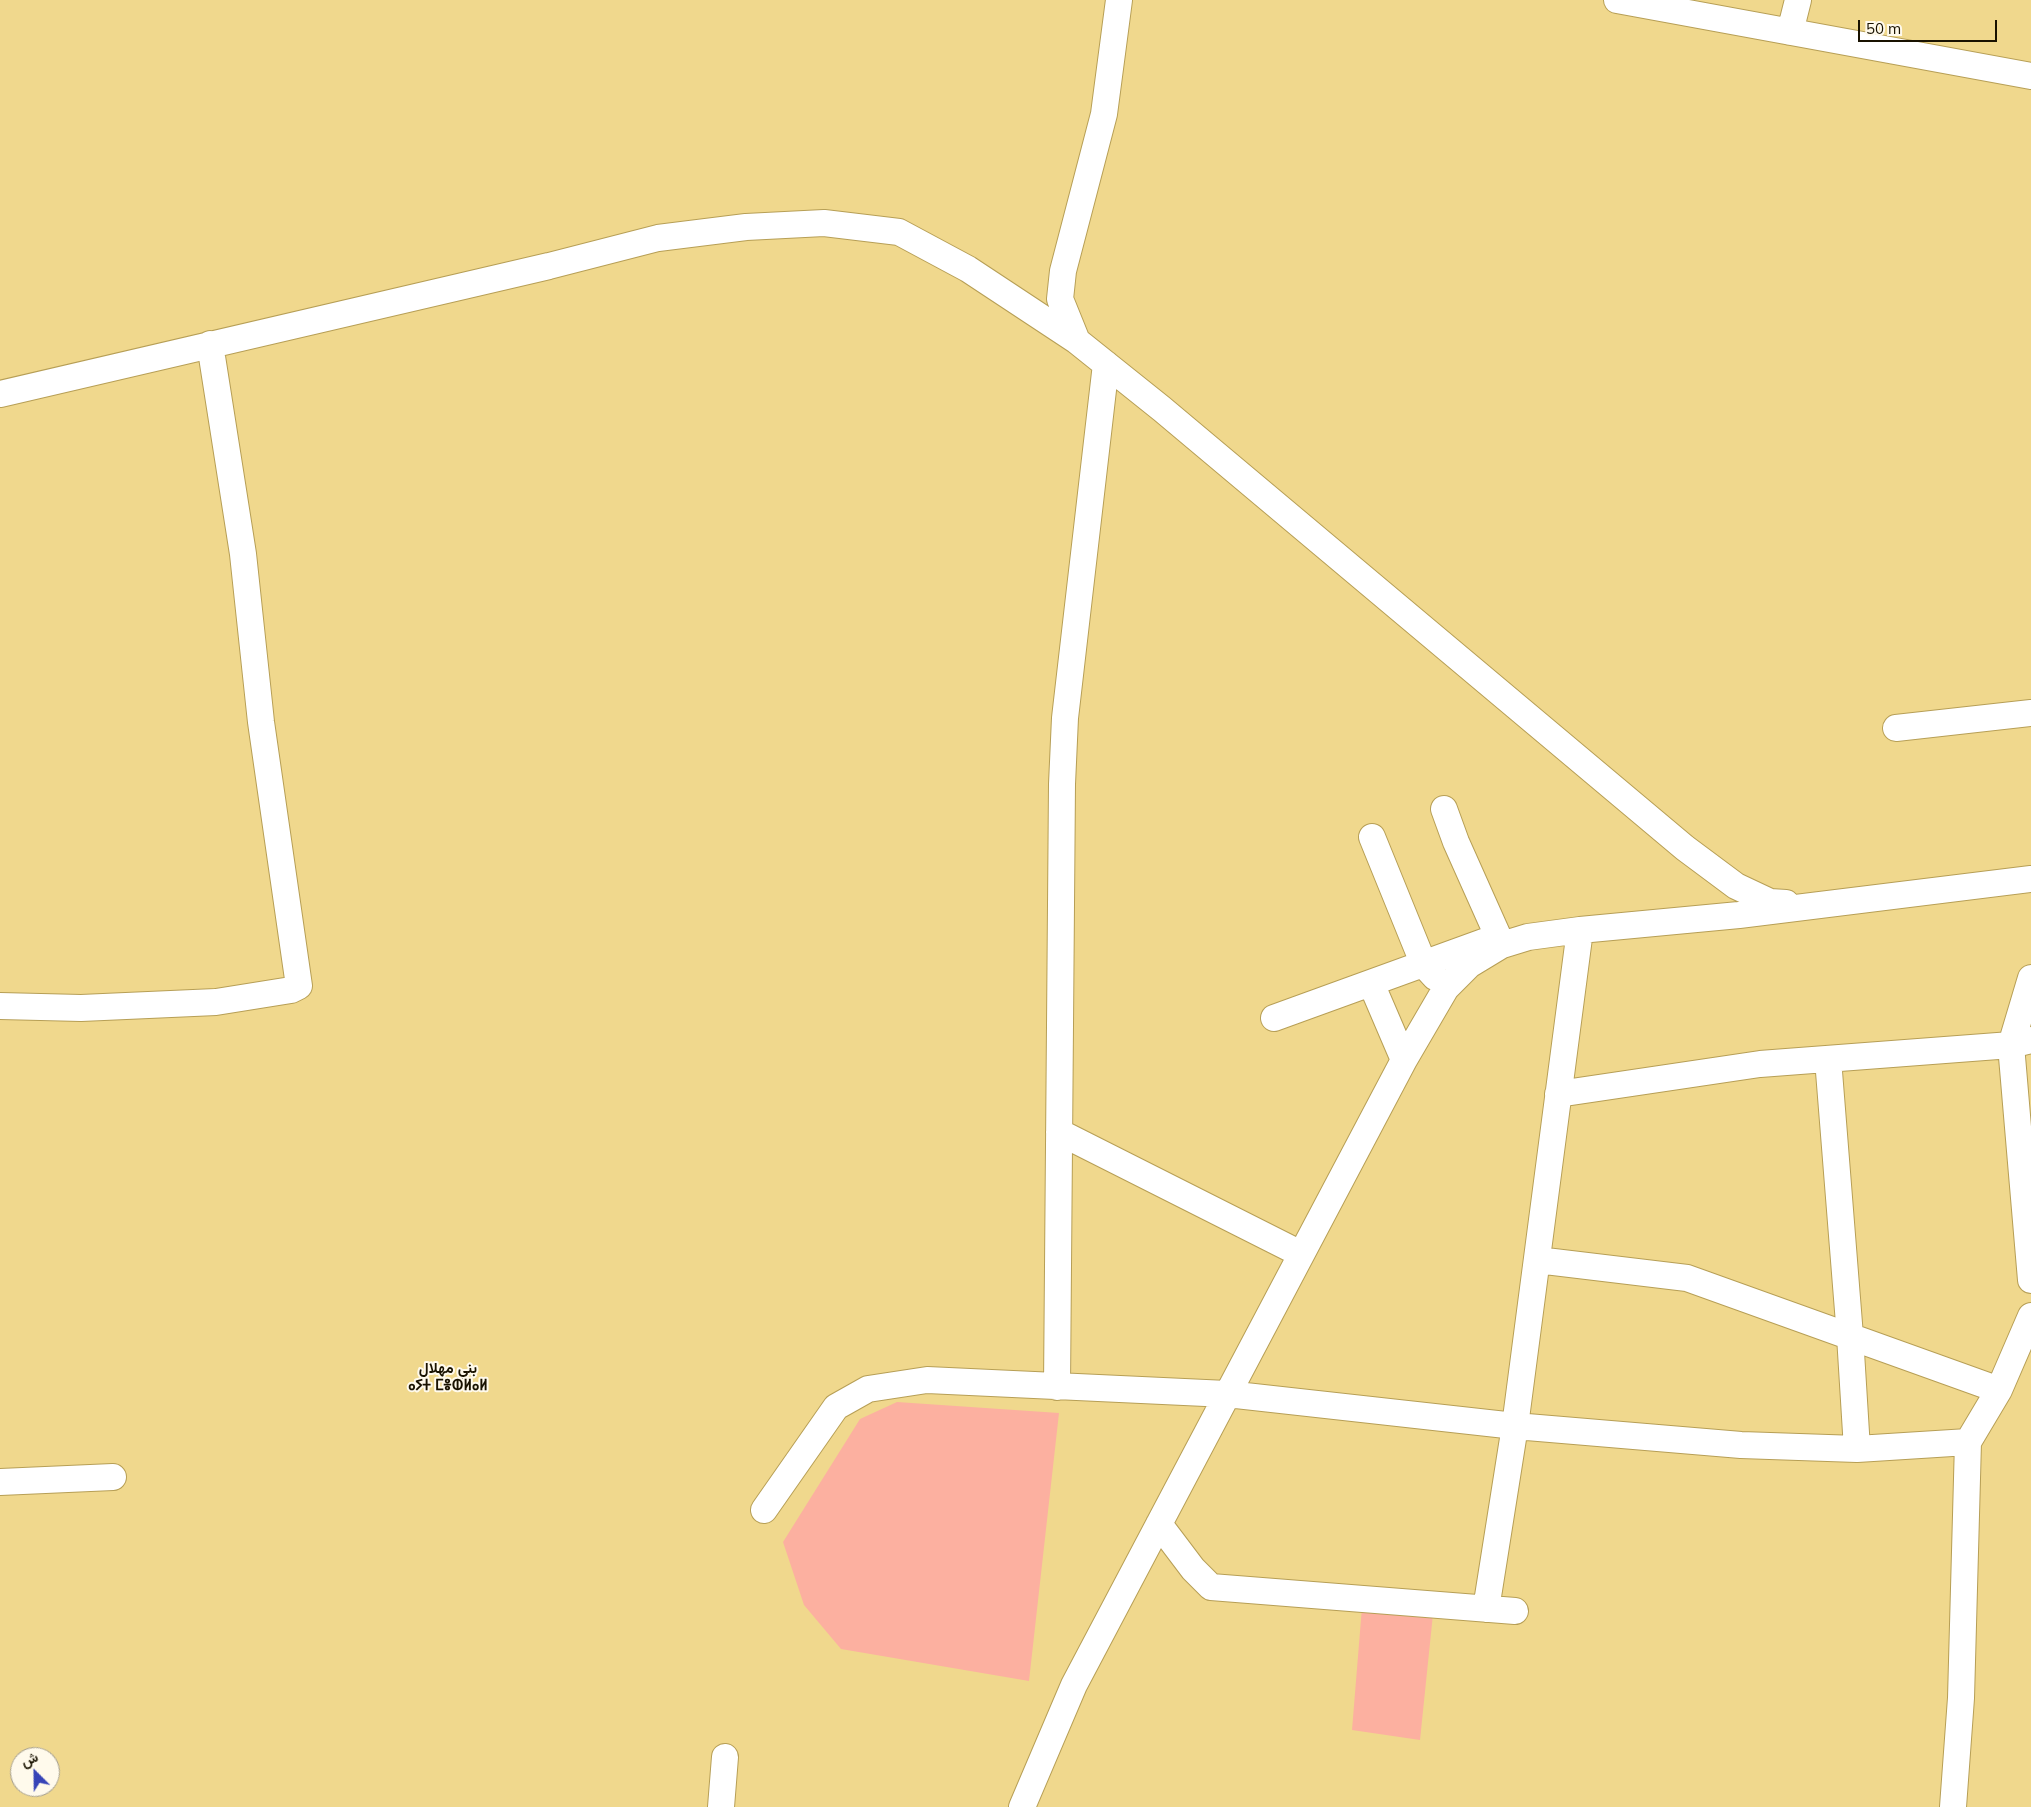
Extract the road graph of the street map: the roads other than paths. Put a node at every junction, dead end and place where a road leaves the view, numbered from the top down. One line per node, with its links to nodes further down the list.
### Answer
1 (1119, 0): 6 (street)
2 (1617, 0): 4 (street)
3 (1798, 0): 4 (street)
4 (1790, 32): 5 (street)
5 (2031, 76)
6 (1063, 271): 7 (street); 8 (street)
7 (1020, 302): 8 (street); 9 (street)
8 (1077, 341): 10 (street)
9 (210, 344): 11 (street); 26 (street)
10 (1106, 364): 17 (street); 32 (street)
11 (0, 394)
12 (2031, 713): 13 (street)
13 (1896, 728)
14 (1444, 809): 21 (street)
15 (1372, 837): 22 (street)
16 (2031, 879): 18 (street)
17 (1736, 886): 18 (street); 19 (street)
18 (1816, 904): 19 (street)
19 (1739, 915): 20 (street)
20 (1580, 930): 21 (street); 31 (street)
21 (1501, 941): 22 (street); 25 (street)
22 (1424, 965): 24 (street); 25 (street)
23 (2031, 978): 28 (street)
24 (1371, 983): 27 (street); 30 (street)
25 (1446, 988): 30 (street)
26 (0, 1006)
27 (1274, 1018)
28 (2021, 1043): 29 (street); 35 (street)
29 (1828, 1059): 31 (street); 37 (street)
30 (1404, 1060): 33 (street)
31 (1558, 1094): 34 (street)
32 (1059, 1132): 33 (street); 38 (street)
33 (1301, 1254): 40 (street)
34 (1536, 1260): 37 (street); 41 (street)
35 (2031, 1280)
36 (2031, 1316): 39 (street)
37 (1850, 1336): 39 (street); 43 (street)
38 (1057, 1386): 40 (street); 46 (street)
39 (1999, 1390): 42 (street)
40 (1227, 1394): 41 (street); 47 (street)
41 (1515, 1426): 43 (street); 48 (street)
42 (1968, 1442): 43 (street); 53 (street)
43 (1857, 1449)
44 (113, 1477): 45 (street)
45 (0, 1482)
46 (764, 1510)
47 (1159, 1524): 48 (street); 52 (street)
48 (1486, 1609): 49 (street)
49 (1515, 1612)
50 (725, 1757): 51 (street)
51 (721, 1807)
52 (1022, 1807)
53 (1953, 1807)

